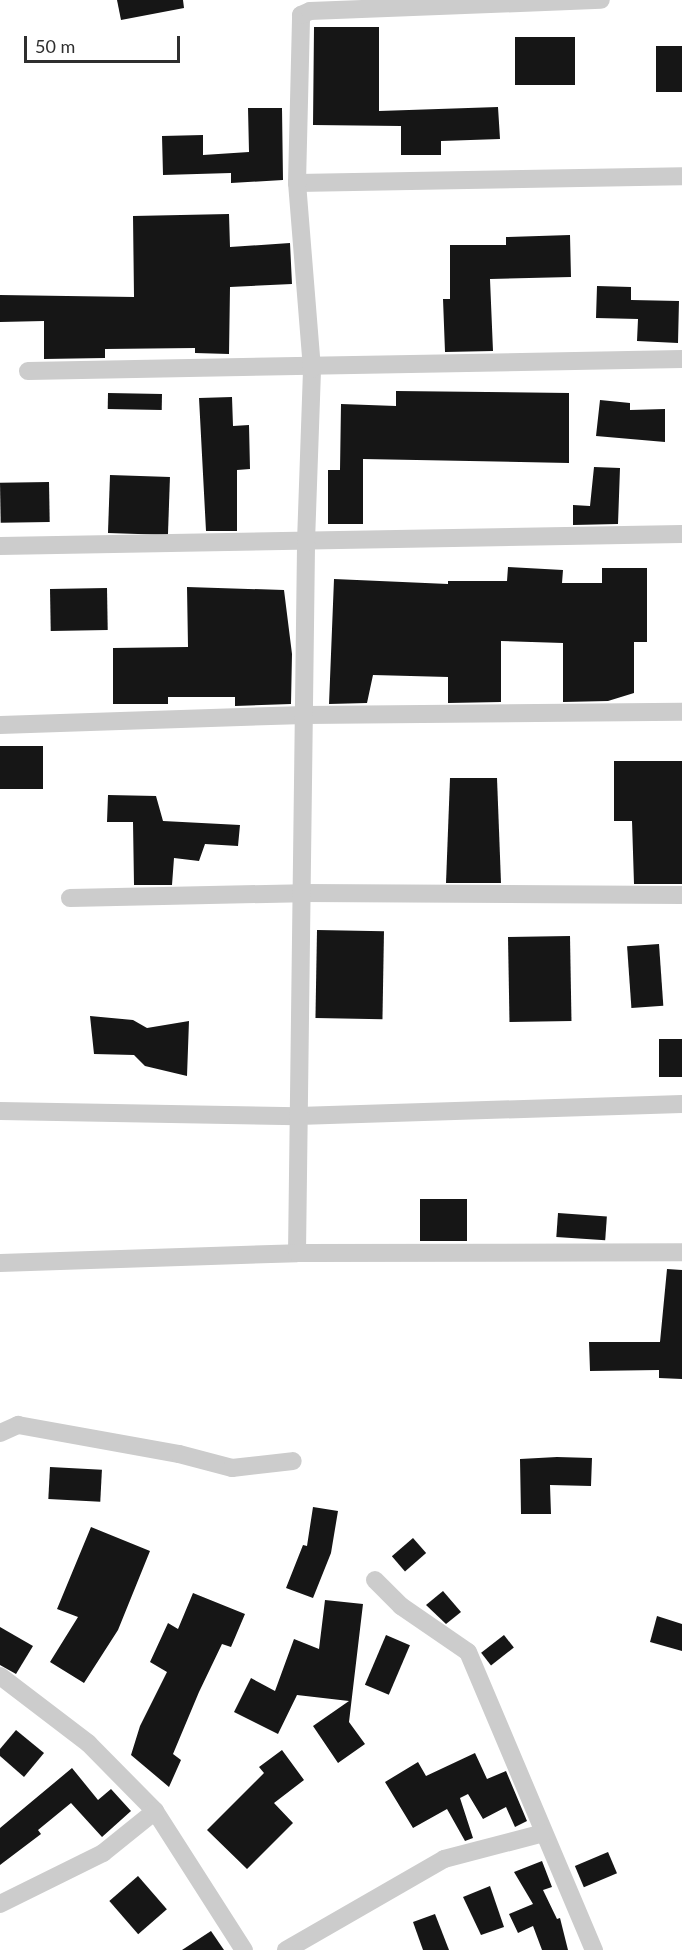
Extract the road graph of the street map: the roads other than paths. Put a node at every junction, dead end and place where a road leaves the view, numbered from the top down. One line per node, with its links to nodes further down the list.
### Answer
1 (334, 0): 3 (street)
2 (601, 0): 3 (street)
3 (310, 11): 5 (street)
4 (682, 176): 5 (street)
5 (297, 183): 7 (street)
6 (682, 359): 7 (street)
7 (312, 369): 8 (street); 10 (street)
8 (28, 371)
9 (682, 534): 10 (street)
10 (306, 542): 11 (street); 13 (street)
11 (0, 546)
12 (682, 712): 13 (street)
13 (305, 715): 14 (street); 15 (street)
14 (0, 725)
15 (302, 893): 16 (street); 17 (street); 20 (street)
16 (682, 895)
17 (70, 898)
18 (682, 1104): 20 (street)
19 (0, 1111): 20 (street)
20 (298, 1116): 22 (street)
21 (682, 1252): 22 (street)
22 (297, 1253): 23 (street)
23 (0, 1263)
24 (0, 1433): 25 (street)
25 (293, 1461)
26 (375, 1580): 29 (street)
27 (0, 1676): 28 (street)
28 (155, 1810): 30 (street); 31 (street)
29 (544, 1833): 32 (street); 33 (street)
30 (0, 1904)
31 (244, 1950)
32 (286, 1950)
33 (594, 1950)

